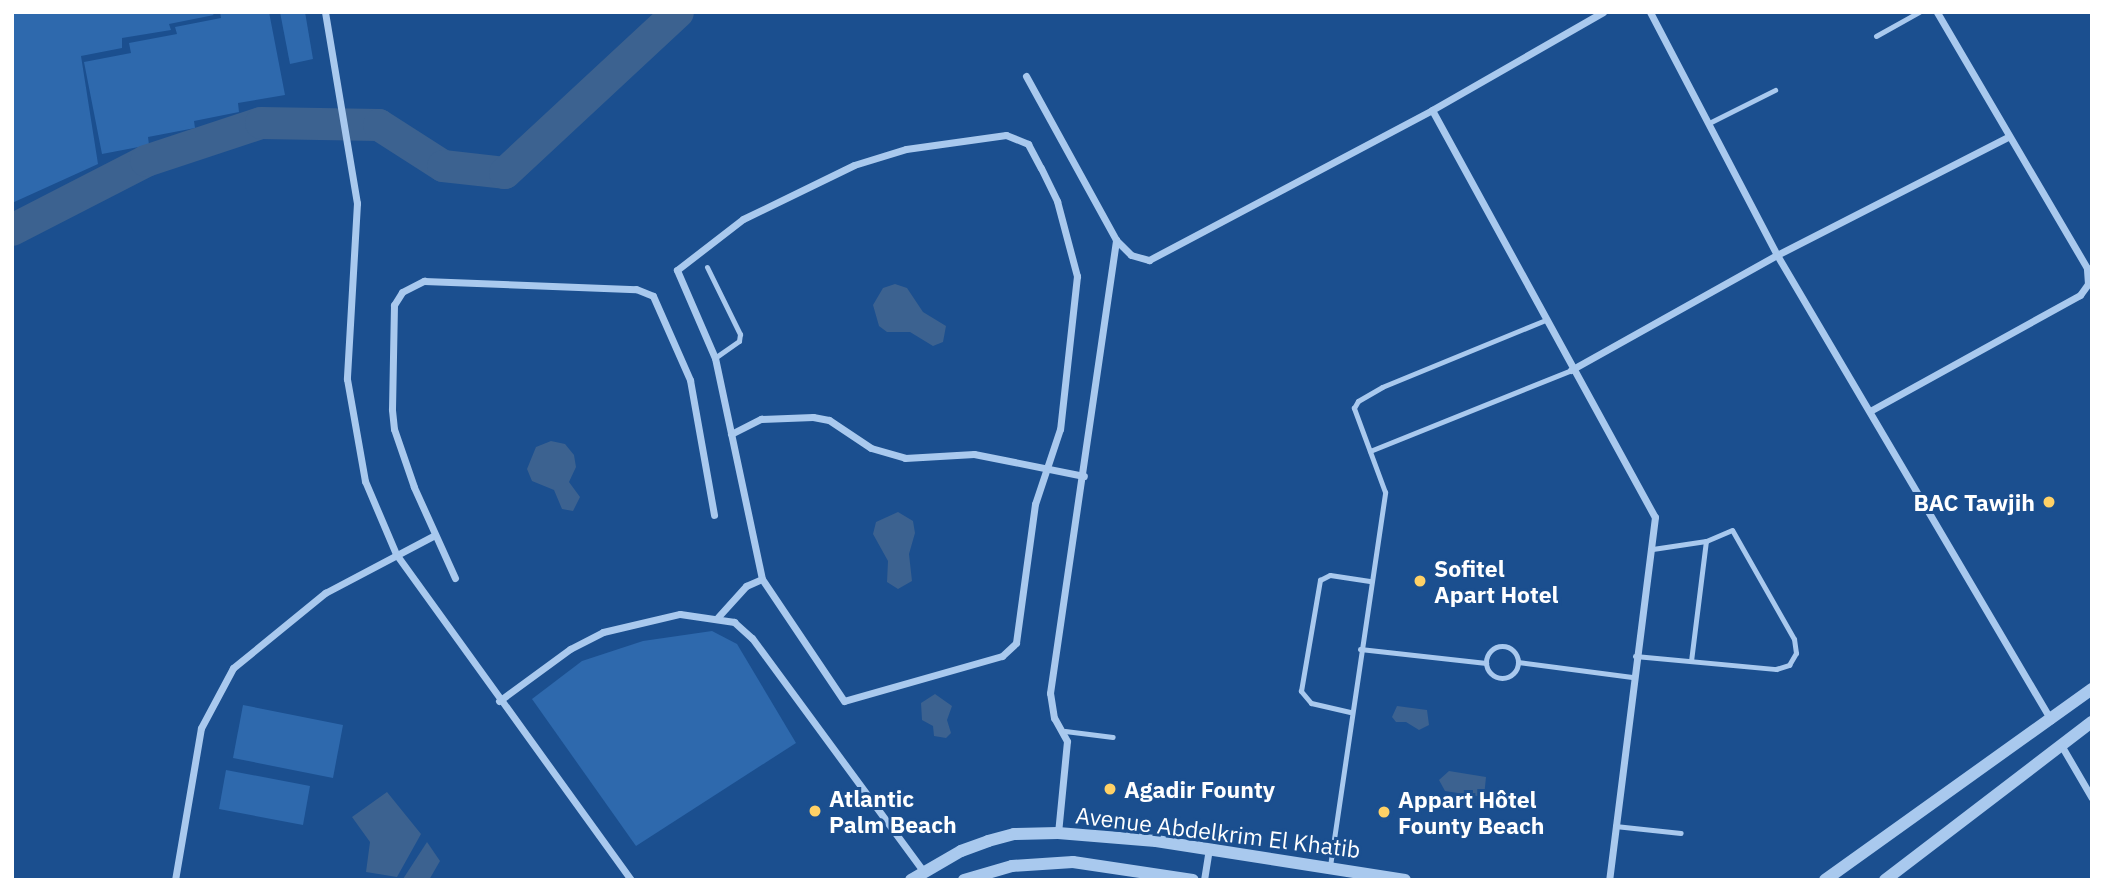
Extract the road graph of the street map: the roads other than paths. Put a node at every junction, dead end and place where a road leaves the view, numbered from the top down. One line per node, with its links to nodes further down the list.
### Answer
1 (326, 12): 27 (street)
2 (1604, 12): 9 (street)
3 (1650, 12): 10 (street)
4 (1919, 12): 6 (lane)
5 (1937, 12): 11 (street)
6 (1876, 36)
7 (1026, 76): 12 (street)
8 (1775, 90): 10 (lane)
9 (1432, 110): 12 (street); 15 (street)
10 (1709, 123): 13 (street)
11 (2008, 136): 13 (street); 18 (street)
12 (1116, 240): 22 (street)
13 (1777, 255): 17 (street); 18 (street)
14 (707, 267): 16 (lane)
15 (1545, 320): 17 (street); 20 (lane)
16 (715, 358): 19 (street); 21 (street)
17 (1571, 370): 20 (lane); 26 (street)
18 (1870, 411): 41 (street)
19 (731, 433): 21 (street); 29 (street)
20 (1370, 451): 30 (lane)
21 (1046, 468): 22 (street); 29 (street)
22 (1084, 476): 43 (street)
23 (714, 515): 24 (street)
24 (435, 535): 27 (street); 28 (street)
25 (1706, 541): 26 (lane); 34 (lane); 34 (lane)
26 (1653, 549): 33 (street)
27 (396, 554): 39 (street); 53 (street)
28 (455, 578)
29 (762, 579): 31 (street)
30 (1370, 581): 32 (lane); 40 (lane)
31 (718, 617): 39 (street); 52 (street)
32 (1360, 649): 36 (lane); 40 (lane)
33 (1635, 656): 34 (lane); 37 (street)
34 (1691, 661)
35 (1518, 662): 36 (lane); 36 (lane); 37 (lane)
36 (1486, 663)
37 (1632, 677): 47 (street)
38 (2092, 690): 41 (street)
39 (499, 701): 54 (street)
40 (1350, 712): 51 (lane)
41 (2051, 720): 61 (street)
42 (2092, 722): 45 (street)
43 (1065, 731): 44 (lane); 48 (street)
44 (1113, 737)
45 (2062, 745): 46 (street); 62 (street)
46 (2092, 798)
47 (1615, 826): 49 (lane); 60 (street)
48 (1058, 833): 50 (street, Avenue Abdelkrim El Khatib); 52 (street, Avenue Abdelkrim El Khatib)
49 (1681, 834)
50 (1209, 849): 51 (street, Avenue Abdelkrim El Khatib); 58 (street)
51 (1330, 866): 59 (street, Avenue Abdelkrim El Khatib)
52 (923, 871): 55 (street, Avenue Abdelkrim El Khatib)
53 (175, 880)
54 (631, 880)
55 (911, 880)
56 (964, 880): 57 (street, Avenue Abdelkrim El Khatib)
57 (1193, 880)
58 (1204, 880)
59 (1405, 880)
60 (1609, 880)
61 (1825, 880)
62 (1885, 880)

